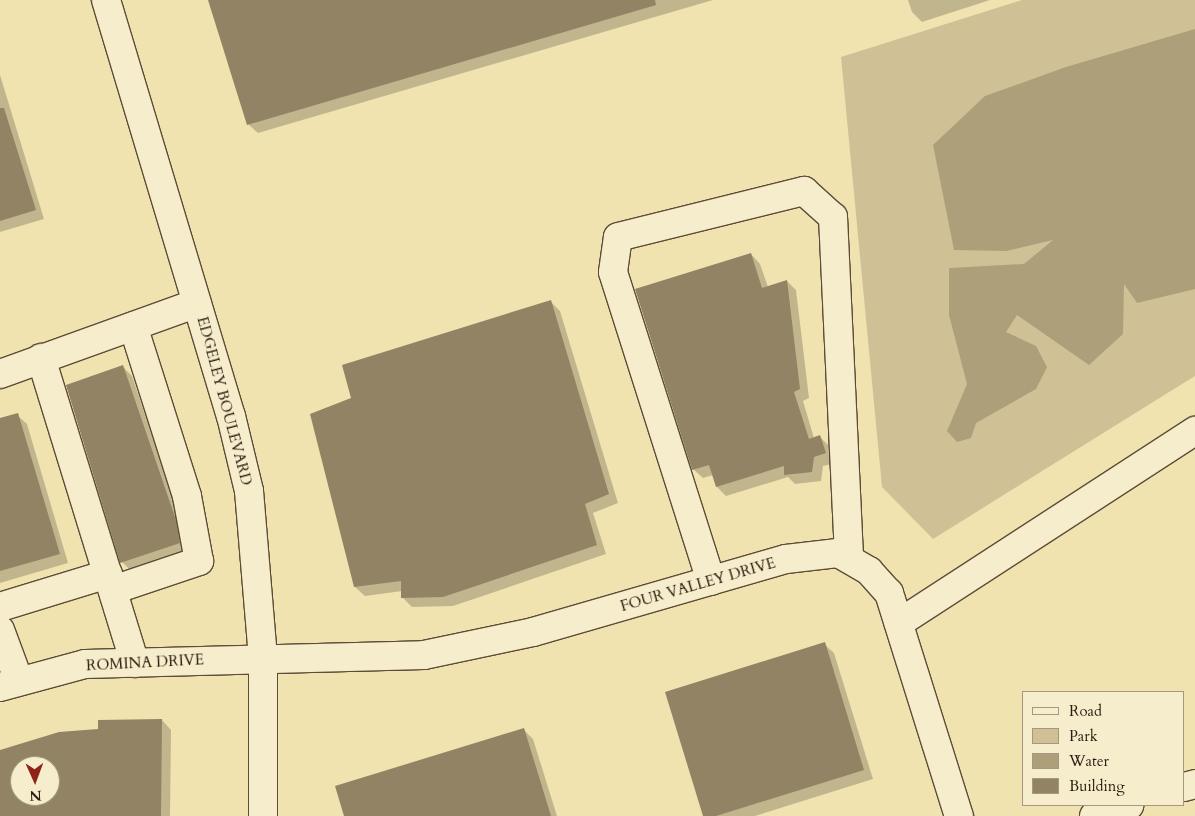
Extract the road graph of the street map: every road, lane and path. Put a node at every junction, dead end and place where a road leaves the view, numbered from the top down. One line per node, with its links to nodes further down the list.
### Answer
1 (106, 0): 2 (street, EDGELEY BOULEVARD)
2 (197, 303): 3 (street); 13 (street, EDGELEY BOULEVARD)
3 (133, 326): 4 (street); 9 (street)
4 (41, 358): 5 (street); 9 (street)
5 (0, 374)
6 (1195, 431): 11 (street)
7 (849, 559): 8 (street, FOUR VALLEY DRIVE); 8 (street); 11 (street, FOUR VALLEY DRIVE)
8 (710, 581): 13 (street, FOUR VALLEY DRIVE)
9 (111, 582): 10 (street); 14 (street)
10 (0, 607)
11 (898, 623): 18 (street, FOUR VALLEY DRIVE)
12 (0, 630): 15 (street)
13 (263, 658): 14 (street, ROMINA DRIVE); 17 (street, EDGELEY BOULEVARD)
14 (136, 662): 15 (street, ROMINA DRIVE)
15 (9, 684)
16 (1126, 806): 19 (street)
17 (263, 816)
18 (959, 816)
19 (1094, 816)

